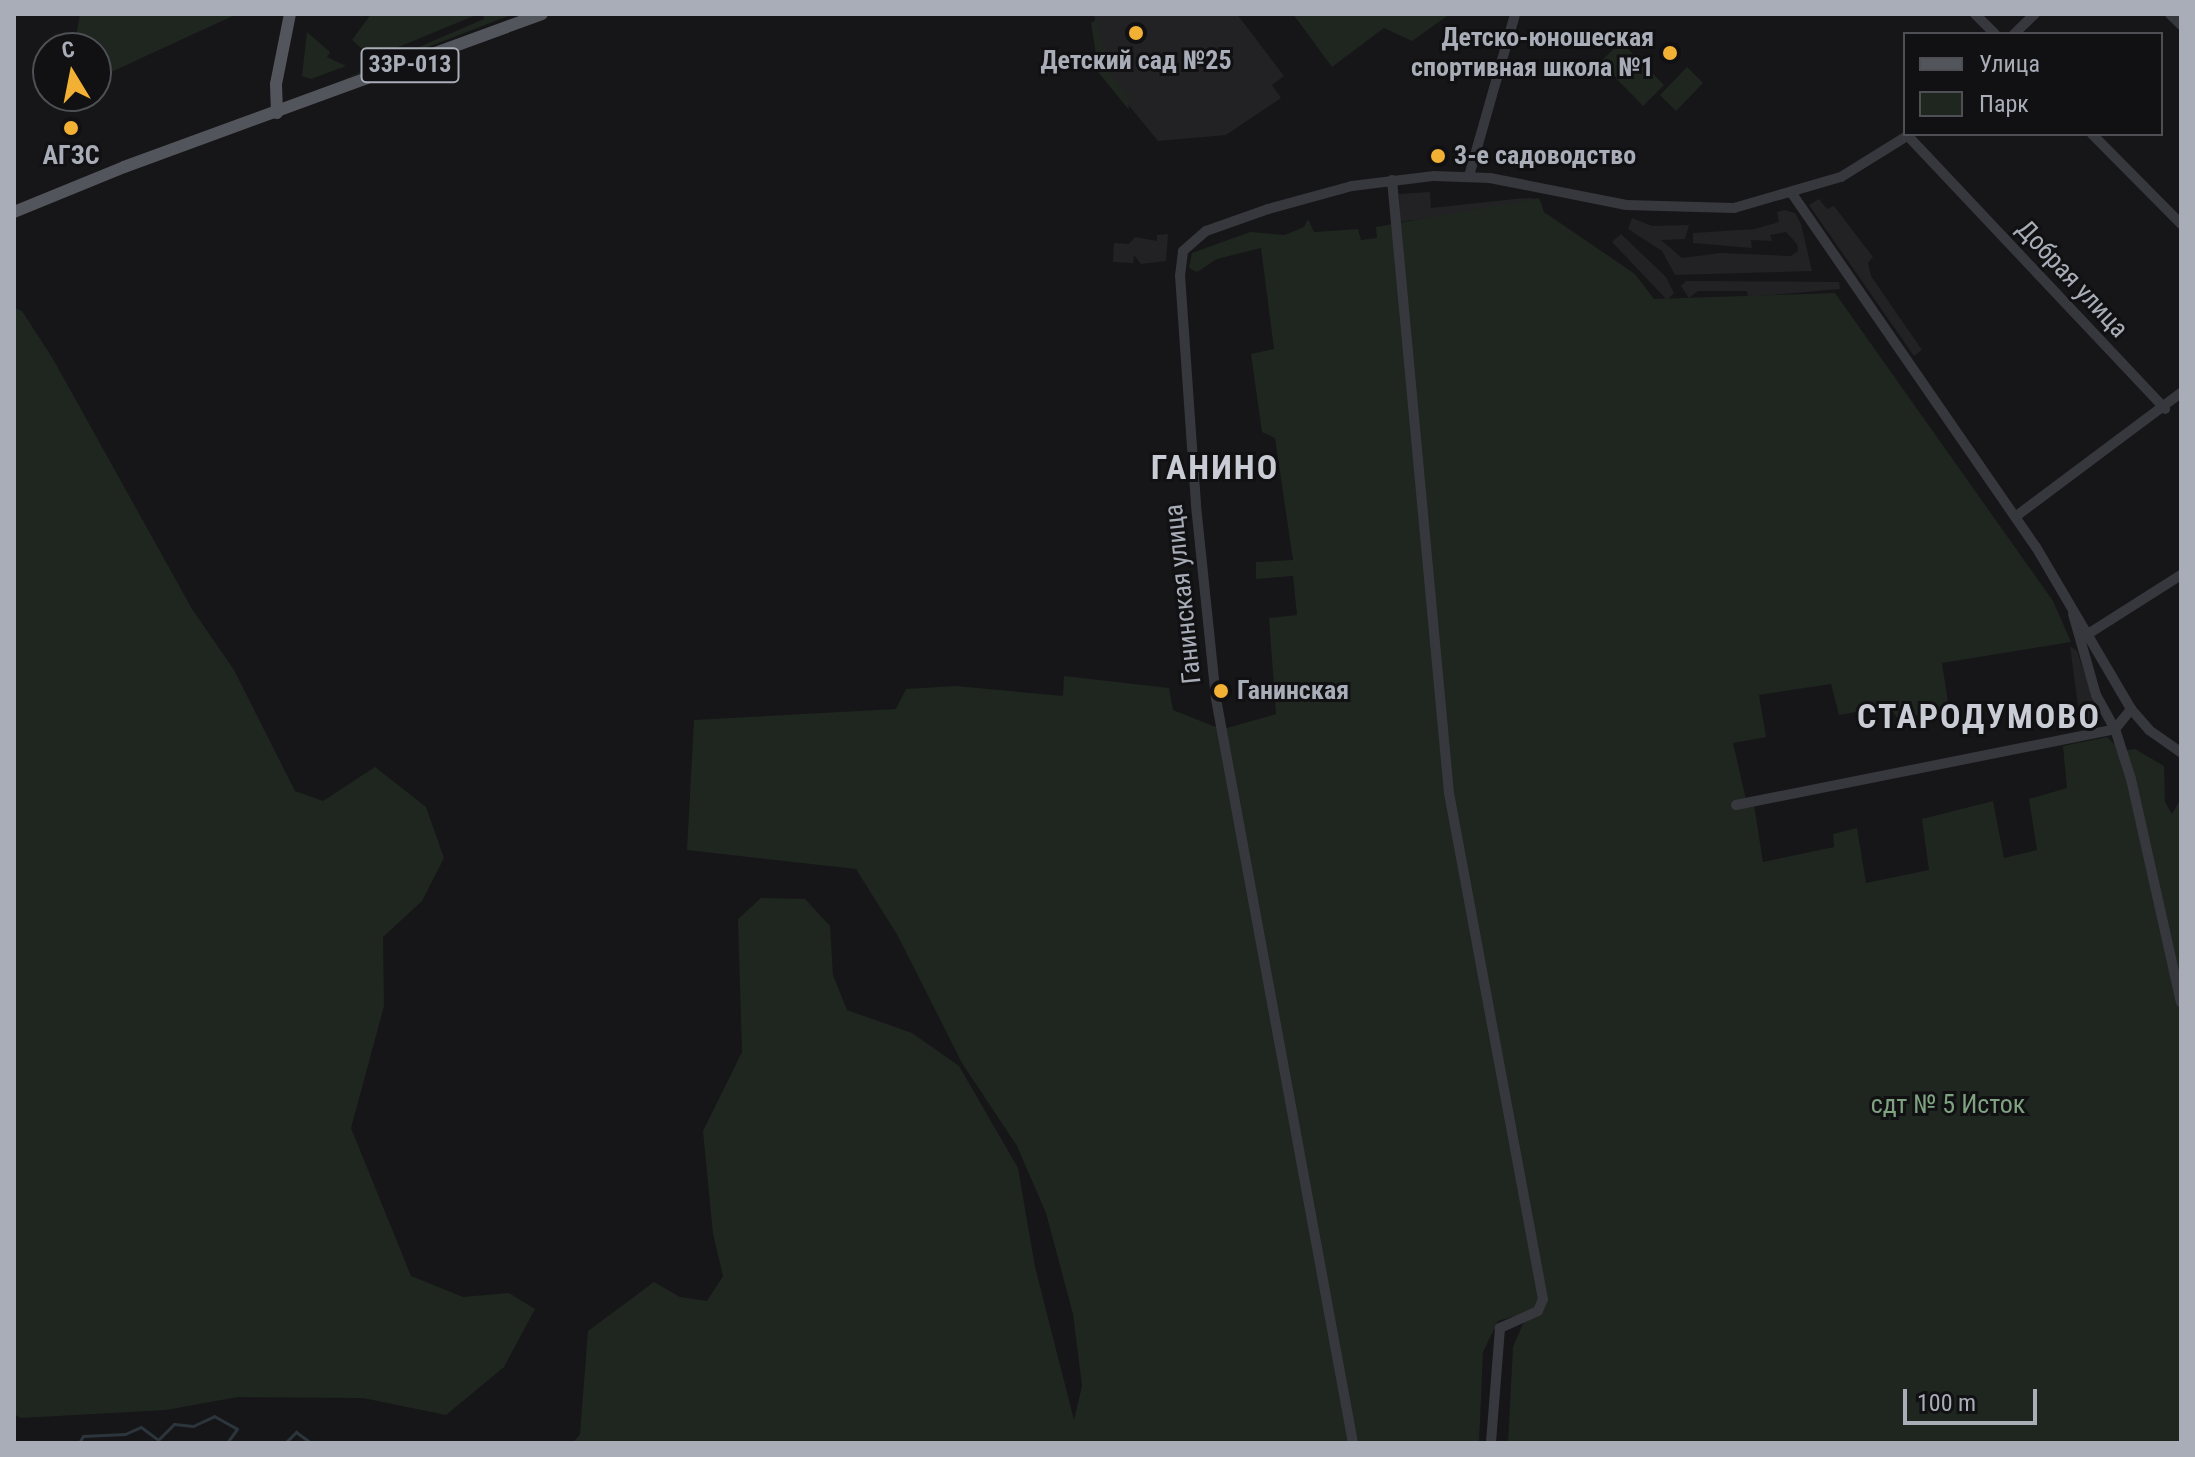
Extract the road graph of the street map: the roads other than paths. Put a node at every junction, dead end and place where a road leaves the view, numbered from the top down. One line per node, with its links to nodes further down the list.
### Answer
1 (290, 14): 10 (main road)
2 (542, 14): 10 (main road, 33Р-013)
3 (1515, 14): 14 (street)
4 (1975, 14): 8 (street)
5 (2035, 14): 9 (street)
6 (2170, 14): 7 (street)
7 (2181, 25)
8 (1993, 32)
9 (2016, 32)
10 (277, 113): 17 (main road, 33Р-013)
11 (1908, 136): 16 (street)
12 (1910, 136): 20 (street, Добрая улица)
13 (2094, 136): 18 (street)
14 (1469, 176): 15 (street); 16 (street)
15 (1392, 180): 30 (street, Ганинская улица); 31 (street)
16 (1793, 195): 21 (street)
17 (14, 212)
18 (2181, 224)
19 (2181, 393): 20 (street)
20 (2165, 409): 21 (street)
21 (2015, 517): 23 (street)
22 (2181, 575): 24 (street)
23 (2072, 608): 24 (street); 26 (street)
24 (2088, 634): 25 (street)
25 (2131, 709): 26 (street); 27 (street)
26 (2115, 729): 28 (street); 29 (street)
27 (2181, 752)
28 (1736, 805)
29 (2181, 1002)
30 (1353, 1443)
31 (1491, 1443)

